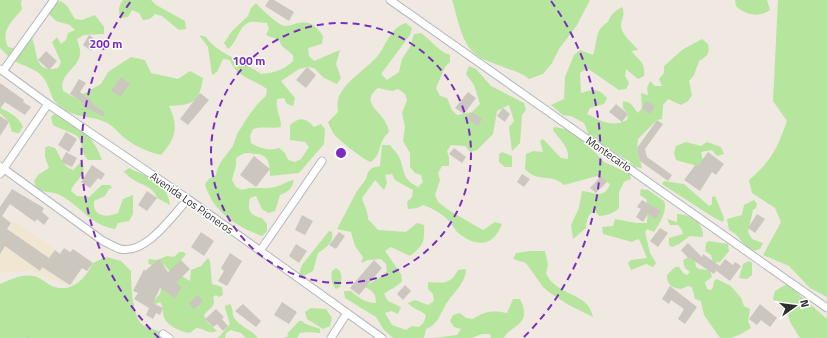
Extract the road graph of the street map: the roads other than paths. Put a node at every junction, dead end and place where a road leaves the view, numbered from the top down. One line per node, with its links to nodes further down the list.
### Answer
1 (54, 0): 3 (street)
2 (390, 0): 9 (street, Montecarlo)
3 (1, 70): 4 (street, Avenida Los Pioneros)
4 (48, 104): 6 (street); 7 (street, Avenida Los Pioneros)
5 (322, 161): 8 (street)
6 (1, 170): 7 (street)
7 (188, 199): 8 (street, Avenida Los Pioneros)
8 (260, 251): 10 (street, Avenida Los Pioneros)
9 (827, 308)
10 (347, 314): 11 (street); 12 (street, Avenida Los Pioneros)
11 (331, 338)
12 (382, 338)

